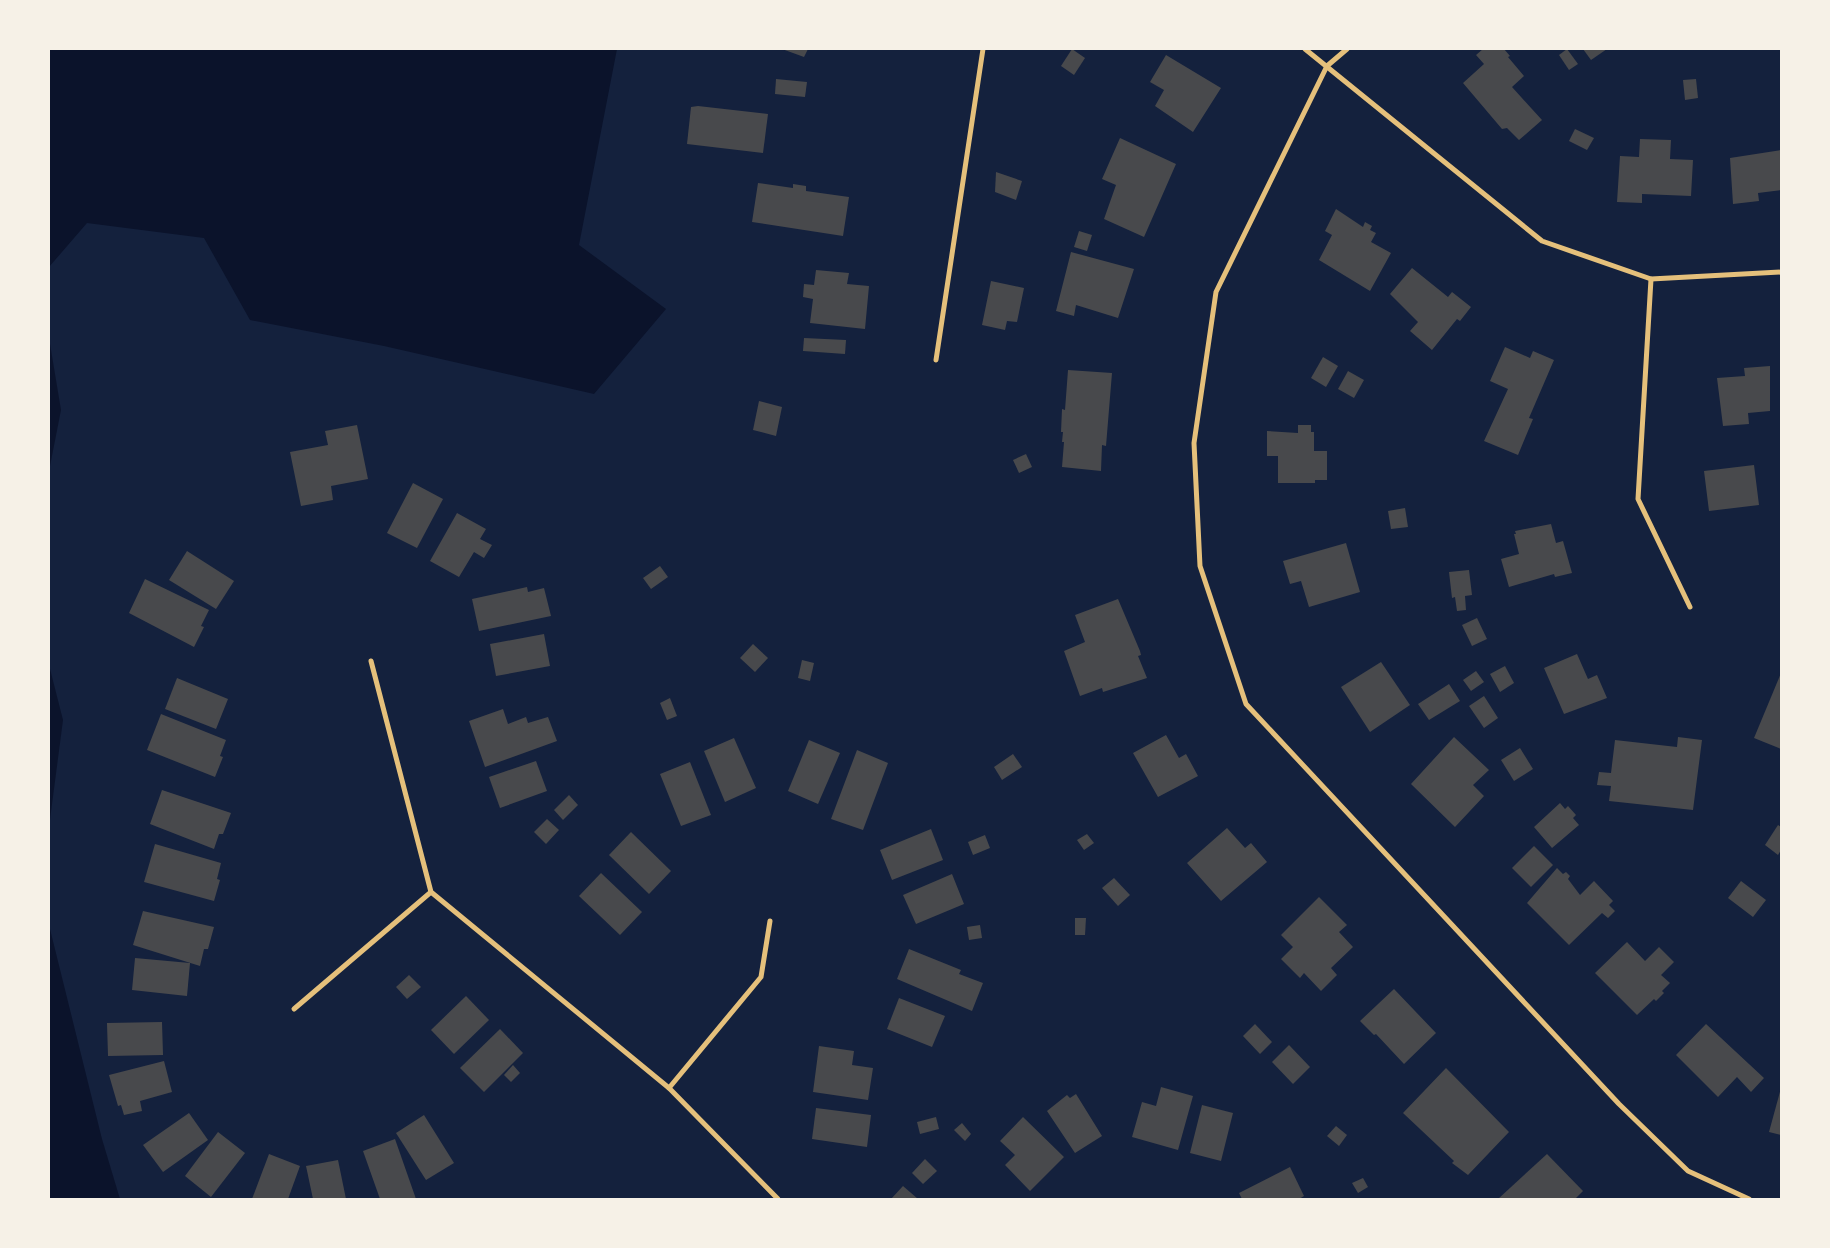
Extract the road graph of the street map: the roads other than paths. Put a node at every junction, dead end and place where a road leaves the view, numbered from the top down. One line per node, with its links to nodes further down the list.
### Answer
1 (982, 49): 7 (street)
2 (1305, 49): 4 (street)
3 (1347, 49): 4 (street)
4 (1327, 66): 6 (street); 15 (street)
5 (1781, 272): 6 (street)
6 (1651, 280): 8 (street)
7 (936, 360)
8 (1690, 607)
9 (370, 661): 10 (street)
10 (430, 892): 12 (street); 13 (street)
11 (770, 921): 13 (street)
12 (294, 1009)
13 (669, 1088): 14 (street)
14 (778, 1199)
15 (1748, 1199)

